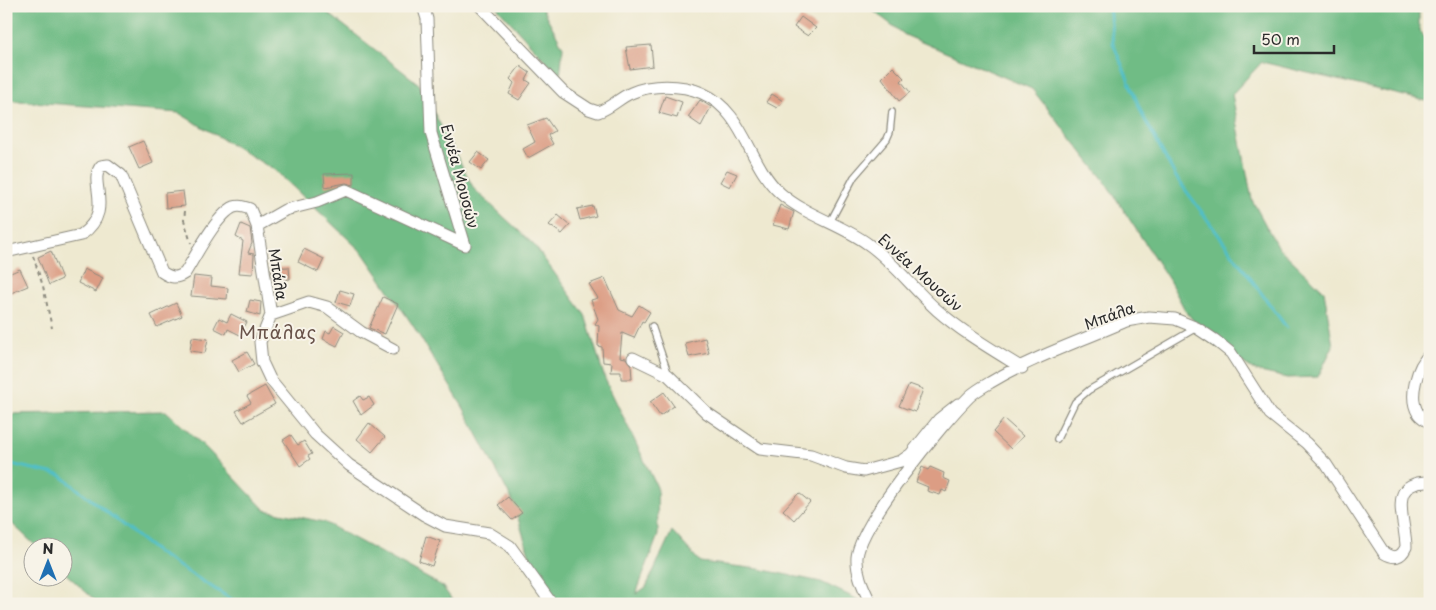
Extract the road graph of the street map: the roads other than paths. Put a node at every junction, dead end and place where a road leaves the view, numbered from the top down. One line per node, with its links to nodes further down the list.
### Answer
1 (423, 6): 5 (street, Εννέα Μουσών)
2 (480, 6): 4 (street, Εννέα Μουσών)
3 (892, 112): 4 (lane)
4 (829, 224): 13 (street, Εννέα Μουσών)
5 (257, 226): 6 (street, Μπάλα); 7 (street, Μπάλα)
6 (6, 252)
7 (271, 315): 10 (street); 19 (street, Μπάλα)
8 (652, 326): 14 (lane)
9 (1197, 328): 13 (street, Μπάλα); 17 (lane); 18 (street, Μπάλα)
10 (393, 348)
11 (1430, 354): 16 (street)
12 (633, 358): 14 (street)
13 (1022, 368): 15 (street, Μπάλα)
14 (668, 375): 15 (street)
15 (970, 396): 20 (street, Μπάλα)
16 (1430, 423)
17 (1058, 439)
18 (1430, 482)
19 (552, 604)
20 (872, 604)

